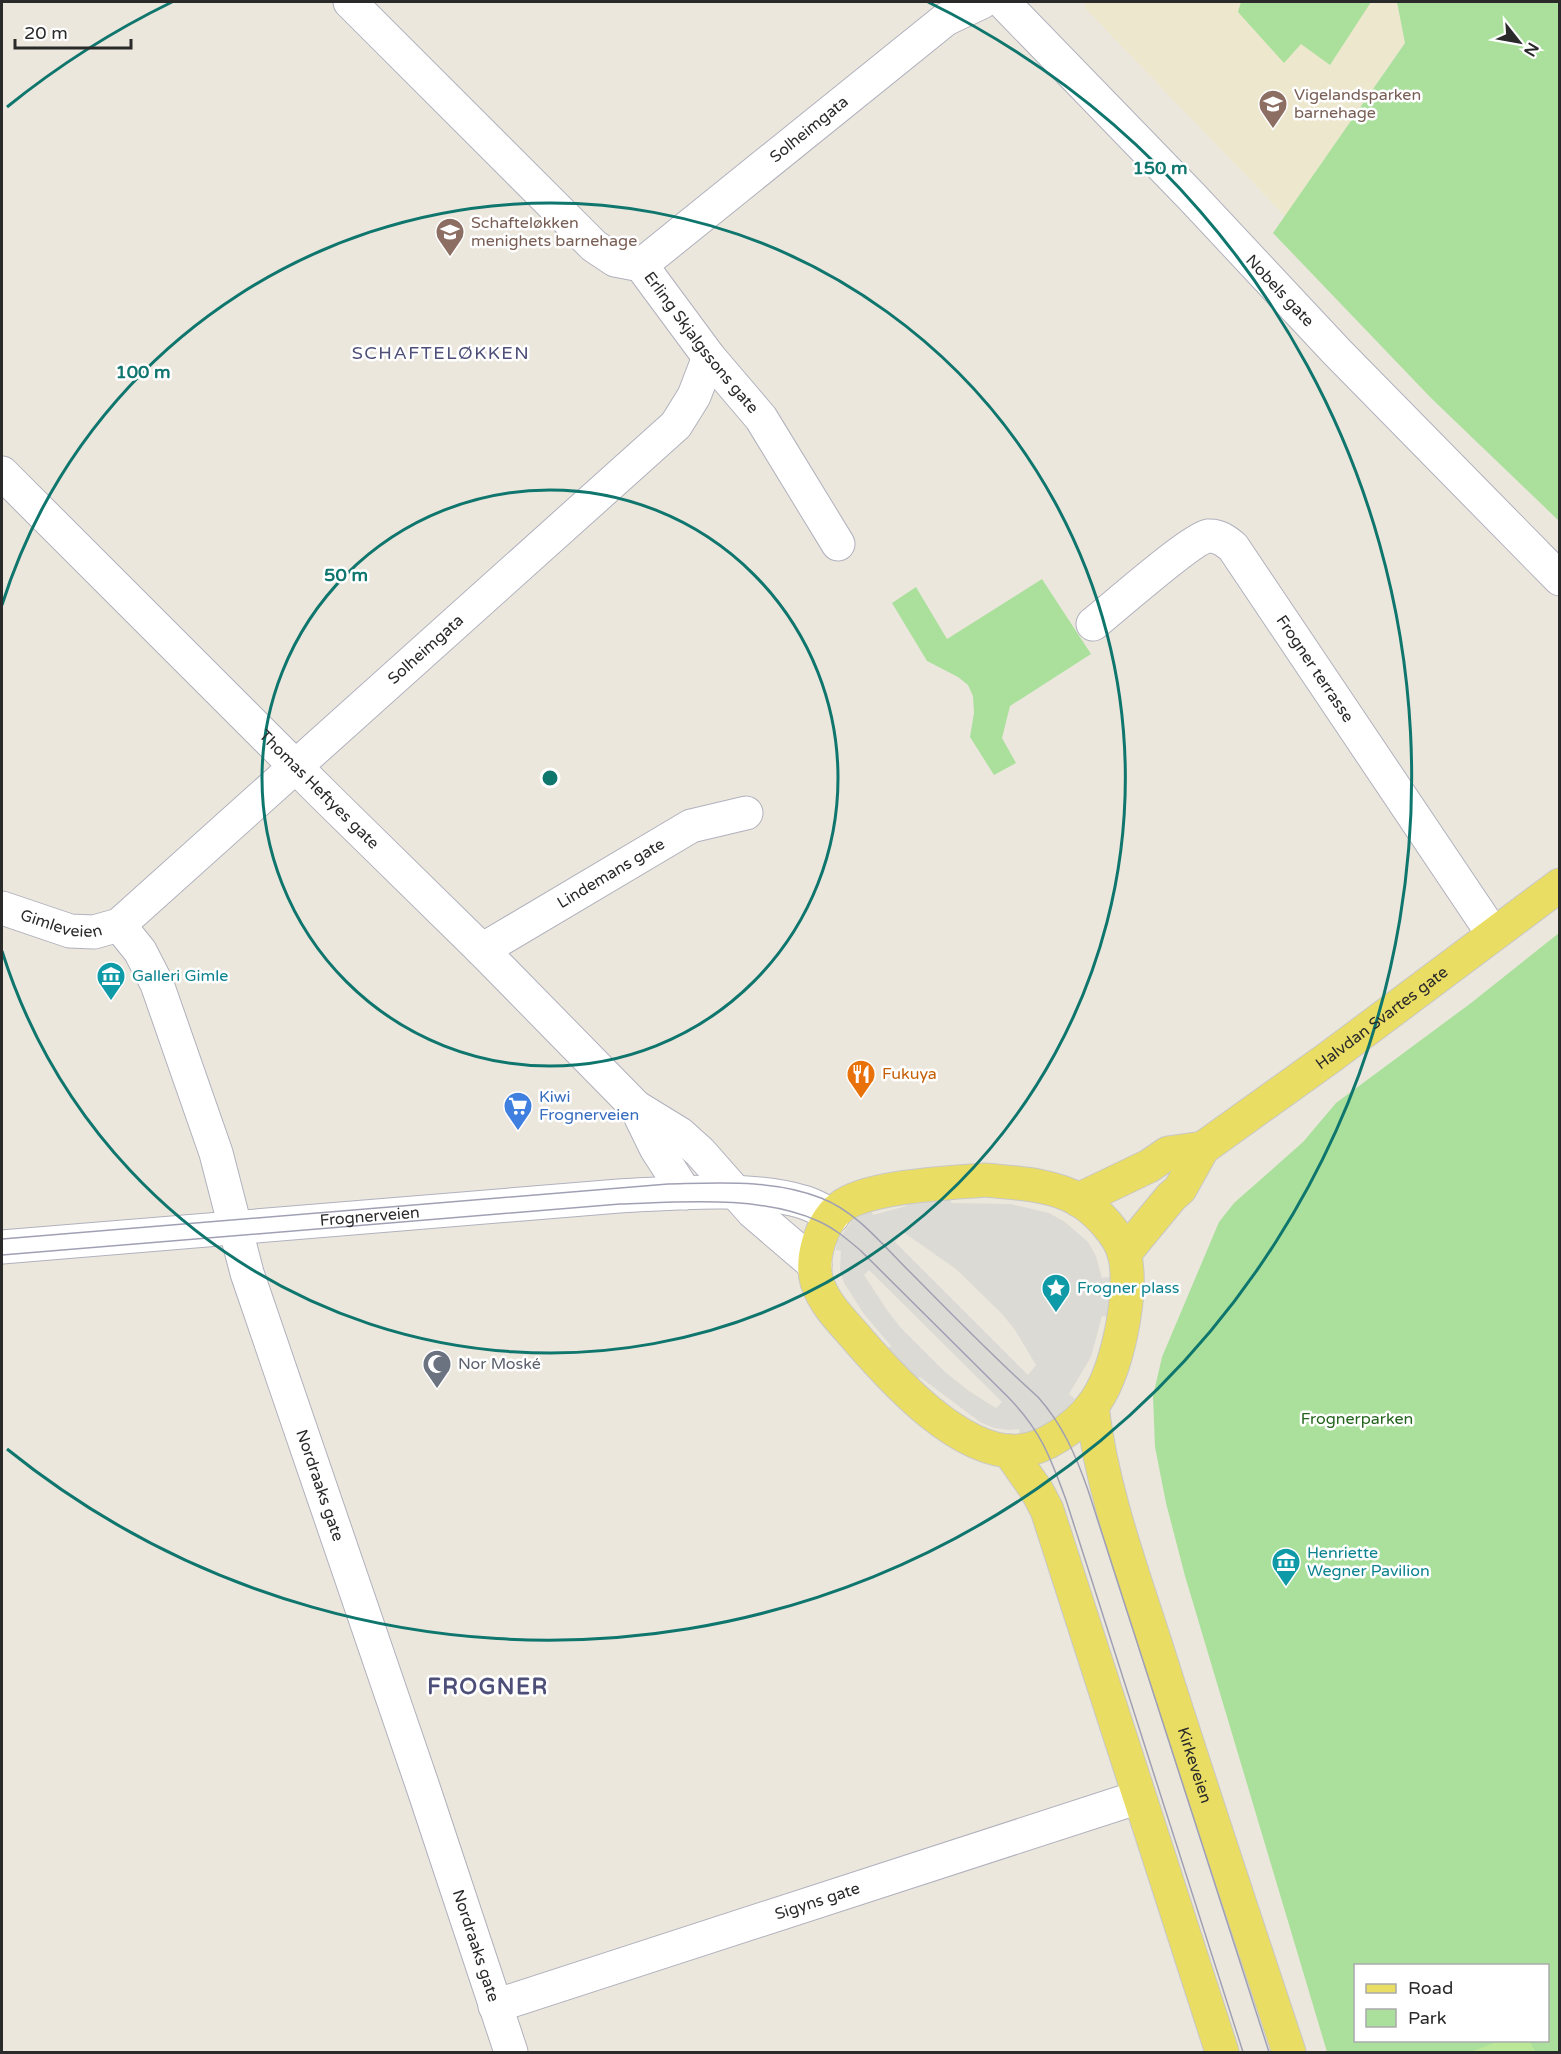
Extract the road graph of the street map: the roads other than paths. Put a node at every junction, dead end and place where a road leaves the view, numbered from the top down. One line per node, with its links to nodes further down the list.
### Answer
1 (350, 2): 4 (street, Erling Skjalgssons gate)
2 (982, 2): 4 (street, Solheimgata)
3 (1003, 2): 8 (street, Nobels gate)
4 (641, 265): 5 (street, Erling Skjalgssons gate)
5 (709, 357): 7 (street, Erling Skjalgssons gate); 10 (street, Solheimgata)
6 (2, 473): 10 (street, Thomas Heftyes gate)
7 (838, 544)
8 (1560, 579)
9 (1093, 624): 15 (street, Frogner terrasse)
10 (296, 767): 14 (street, Solheimgata); 16 (street, Thomas Heftyes gate)
11 (746, 813): 16 (street, Lindemans gate)
12 (1560, 885): 15 (main road, Halvdan Svartes gate)
13 (2, 908): 14 (street, Gimleveien)
14 (120, 925): 23 (street, Nordraaks gate)
15 (1493, 934): 18 (main road, Halvdan Svartes gate)
16 (482, 950): 17 (street, Thomas Heftyes gate)
17 (636, 1107): 19 (street, Thomas Heftyes gate); 20 (street, Thomas Heftyes gate)
18 (1203, 1148): 21 (main road, Halvdan Svartes gate); 25 (main road, Halvdan Svartes gate)
19 (685, 1193): 20 (street, Frognerveien); 23 (street, Frognerveien)
20 (737, 1194): 22 (street, Frognerveien); 26 (street)
21 (1078, 1200): 22 (main road); 25 (main road)
22 (833, 1216): 26 (main road)
23 (234, 1228): 24 (street, Frognerveien); 30 (street, Nordraaks gate)
24 (2, 1247)
25 (1124, 1254): 27 (main road)
26 (815, 1265): 28 (main road)
27 (1092, 1406): 28 (main road); 33 (main road, Kirkeveien)
28 (1009, 1451): 29 (main road)
29 (1139, 1797): 30 (street, Sigyns gate); 32 (main road)
30 (495, 2006): 31 (street, Nordraaks gate)
31 (511, 2052)
32 (1222, 2052)
33 (1289, 2052)

